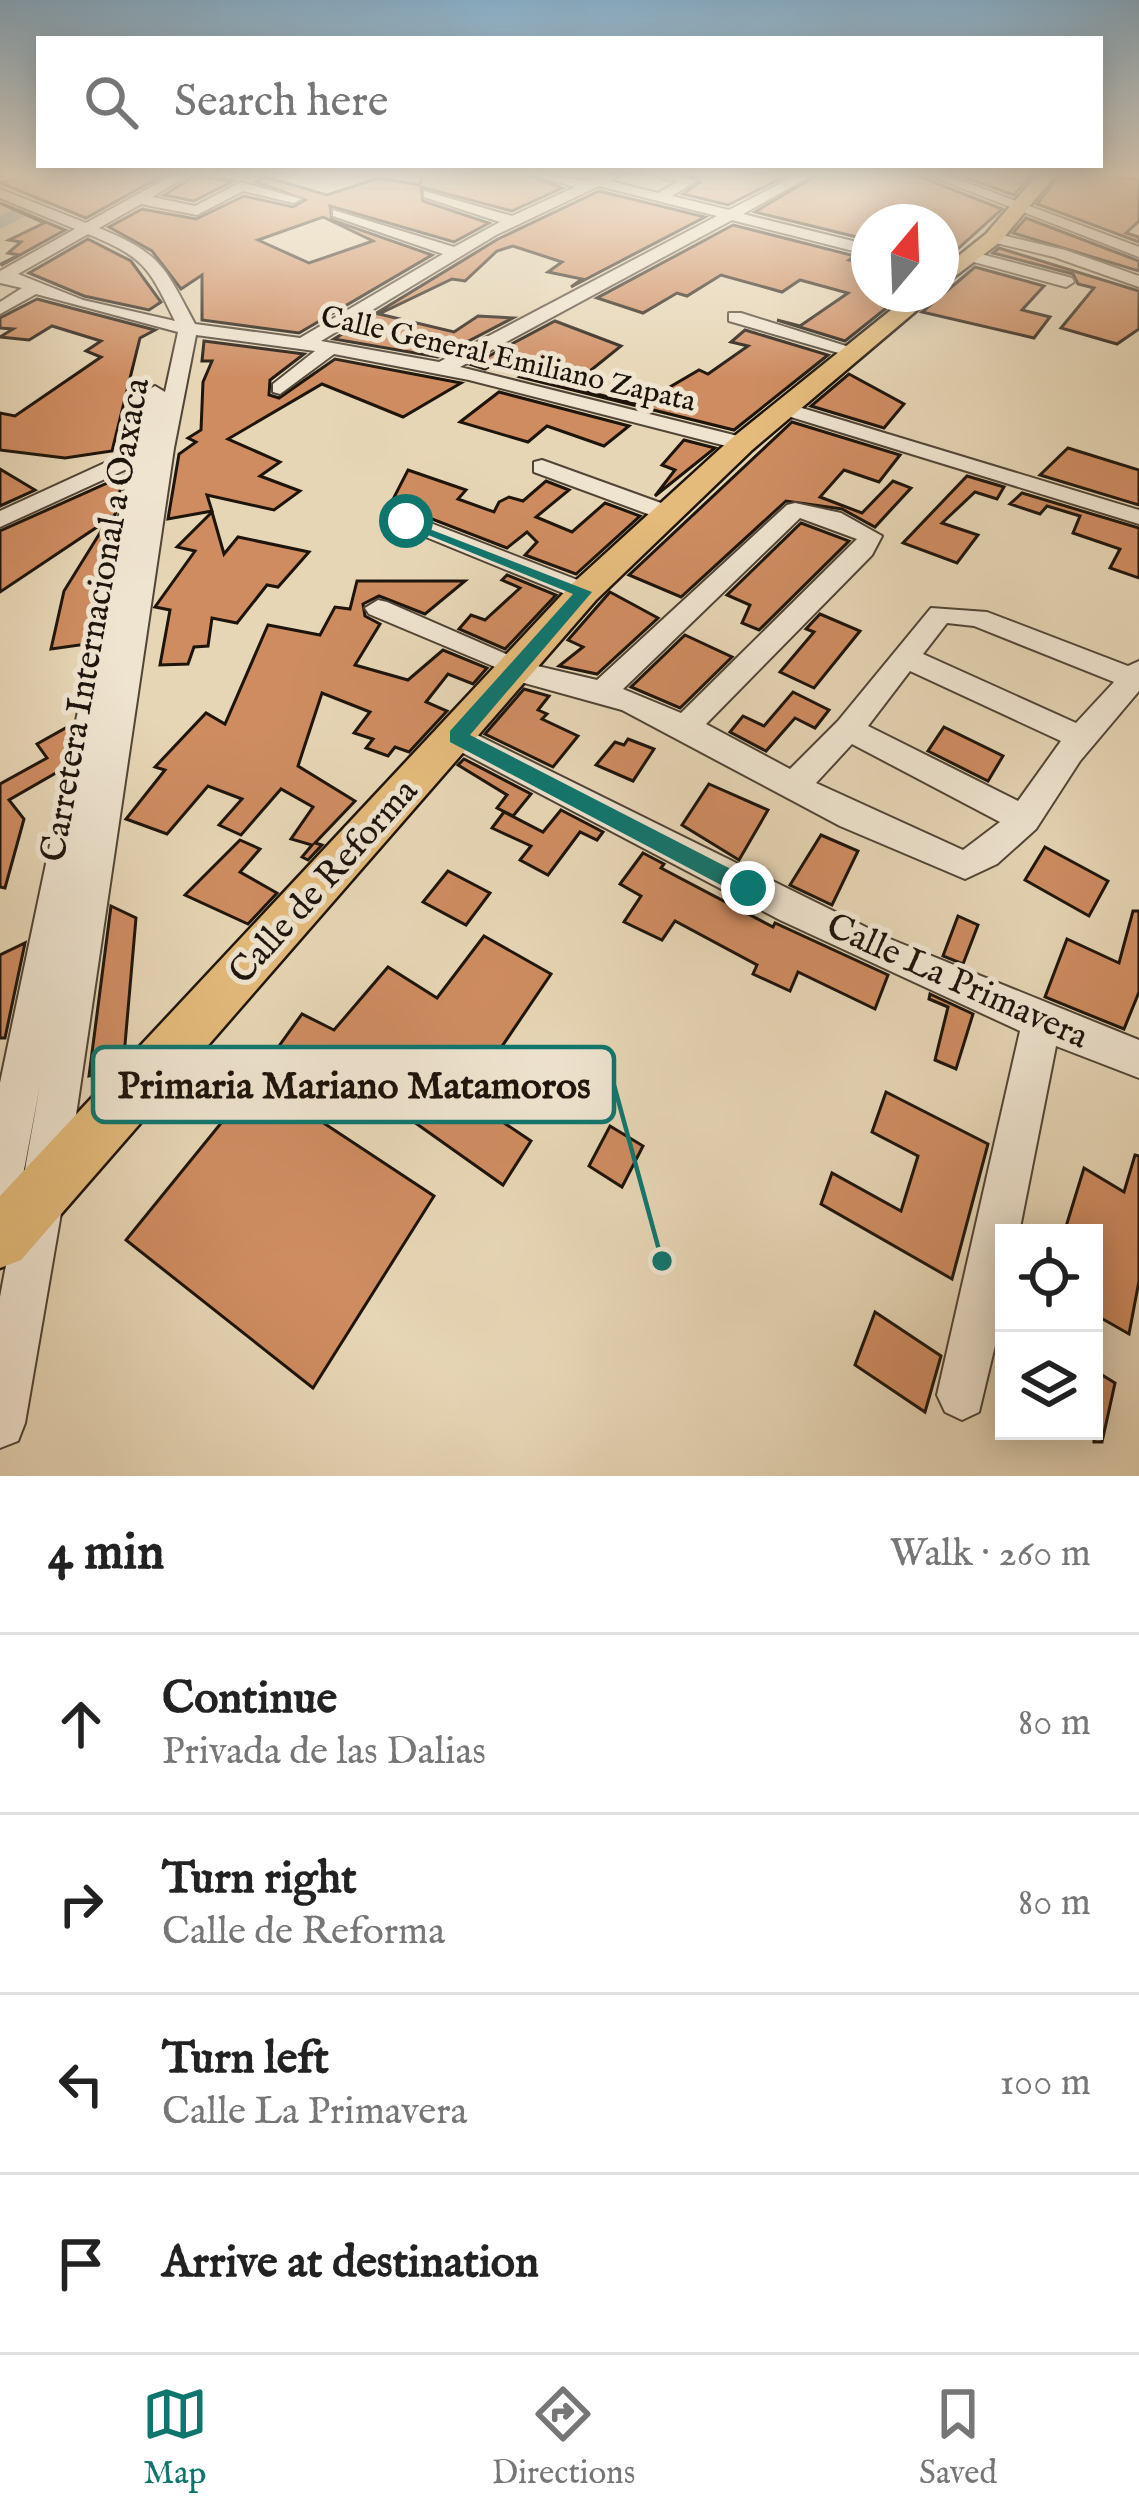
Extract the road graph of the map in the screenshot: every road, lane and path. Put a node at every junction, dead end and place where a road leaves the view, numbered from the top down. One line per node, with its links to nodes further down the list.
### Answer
1 (68, 242): 11 (street)
2 (115, 242): 18 (street)
3 (420, 242): 8 (street)
4 (481, 242): 8 (street)
5 (679, 242): 22 (street)
6 (987, 242): 9 (main road, Calle de Reforma)
7 (1009, 242): 13 (street)
8 (455, 254): 19 (street)
9 (969, 256): 10 (main road, Calle de Reforma); 12 (street)
10 (959, 264)
11 (4, 277): 14 (street, Calle General Emiliano Zapata)
12 (1066, 282)
13 (1139, 282)
14 (33, 289): 15 (street); 18 (street, Calle General Emiliano Zapata)
15 (0, 309)
16 (902, 312): 21 (main road, Calle de Reforma)
17 (735, 317): 21 (street)
18 (180, 324): 19 (street, Calle General Emiliano Zapata); 26 (street, Carretera Internacional a Oaxaca)
19 (303, 344): 20 (street, Calle General Emiliano Zapata)
20 (328, 350): 22 (street, Calle General Emiliano Zapata); 23 (street)
21 (856, 352): 24 (main road, Calle de Reforma)
22 (439, 370): 25 (street, Calle General Emiliano Zapata)
23 (280, 388)
24 (785, 409): 25 (main road, Calle de Reforma); 29 (street)
25 (742, 444): 28 (main road, Calle de Reforma)
26 (152, 449): 30 (street); 46 (street, Carretera Internacional a Oaxaca)
27 (542, 467): 28 (street)
28 (664, 512): 32 (main road, Calle de Reforma)
29 (1139, 517)
30 (0, 520)
31 (406, 521): 32 (street)
32 (584, 592): 35 (main road, Calle de Reforma)
33 (378, 608): 35 (street)
34 (903, 656): 36 (street); 39 (street); 41 (street)
35 (515, 668): 37 (street); 40 (main road, Calle de Reforma)
36 (1136, 675): 41 (street)
37 (603, 691): 38 (street); 38 (street)
38 (686, 726): 42 (street)
39 (849, 729): 42 (street); 43 (street)
40 (457, 736): 44 (street, Calle La Primavera); 48 (main road, Calle de Reforma)
41 (1080, 737): 43 (street)
42 (793, 786): 43 (street)
43 (1025, 820)
44 (1041, 1024): 45 (street, Calle La Primavera); 50 (street)
45 (1139, 1059)
46 (27, 1085): 47 (street, Carretera Internacional a Oaxaca); 48 (street, Carretera Internacional a Oaxaca)
47 (0, 1186)
48 (43, 1190): 49 (main road, Calle de Reforma); 51 (street, Carretera Internacional a Oaxaca)
49 (0, 1239)
50 (962, 1395)
51 (0, 1423)

